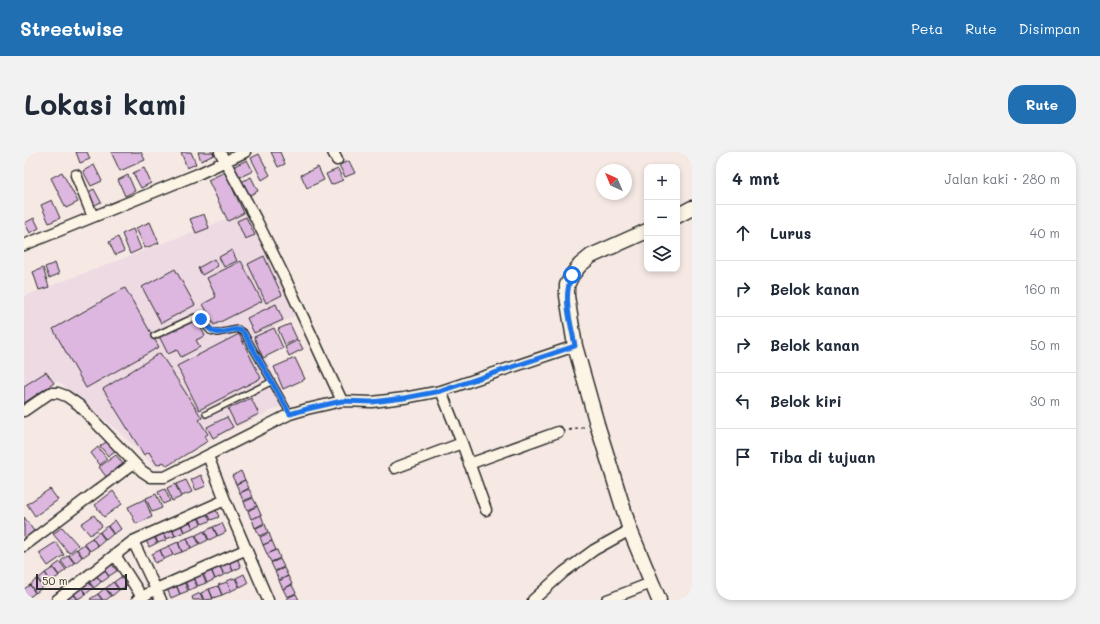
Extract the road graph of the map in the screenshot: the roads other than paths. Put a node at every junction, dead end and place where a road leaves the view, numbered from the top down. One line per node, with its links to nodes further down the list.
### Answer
1 (220, 152): 3 (street)
2 (245, 152): 3 (street)
3 (225, 161): 7 (street); 14 (street)
4 (76, 175): 7 (street)
5 (692, 208): 6 (street)
6 (680, 214)
7 (93, 217): 9 (street)
8 (644, 232): 11 (street)
9 (24, 245)
10 (154, 336): 12 (lane)
11 (575, 346): 13 (street); 26 (street)
12 (271, 382): 16 (lane); 17 (lane)
13 (441, 391): 14 (street); 19 (street)
14 (342, 401): 17 (street)
15 (24, 412): 21 (street)
16 (206, 414)
17 (290, 414): 20 (street)
18 (558, 432): 22 (street)
19 (462, 443): 22 (street); 23 (street)
20 (208, 456): 21 (street); 24 (street)
21 (134, 462): 28 (street)
22 (469, 464): 25 (street)
23 (394, 468)
24 (225, 500): 27 (street); 29 (street)
25 (486, 510)
26 (630, 530): 31 (street); 37 (street)
27 (133, 541): 30 (street); 32 (street)
28 (24, 546)
29 (247, 549): 32 (street); 34 (street)
30 (115, 555): 33 (street); 35 (street)
31 (651, 583): 38 (street); 39 (street)
32 (156, 589): 33 (street); 36 (street)
33 (139, 598)
34 (266, 599)
35 (58, 600)
36 (161, 600)
37 (533, 600)
38 (607, 600)
39 (659, 600)

